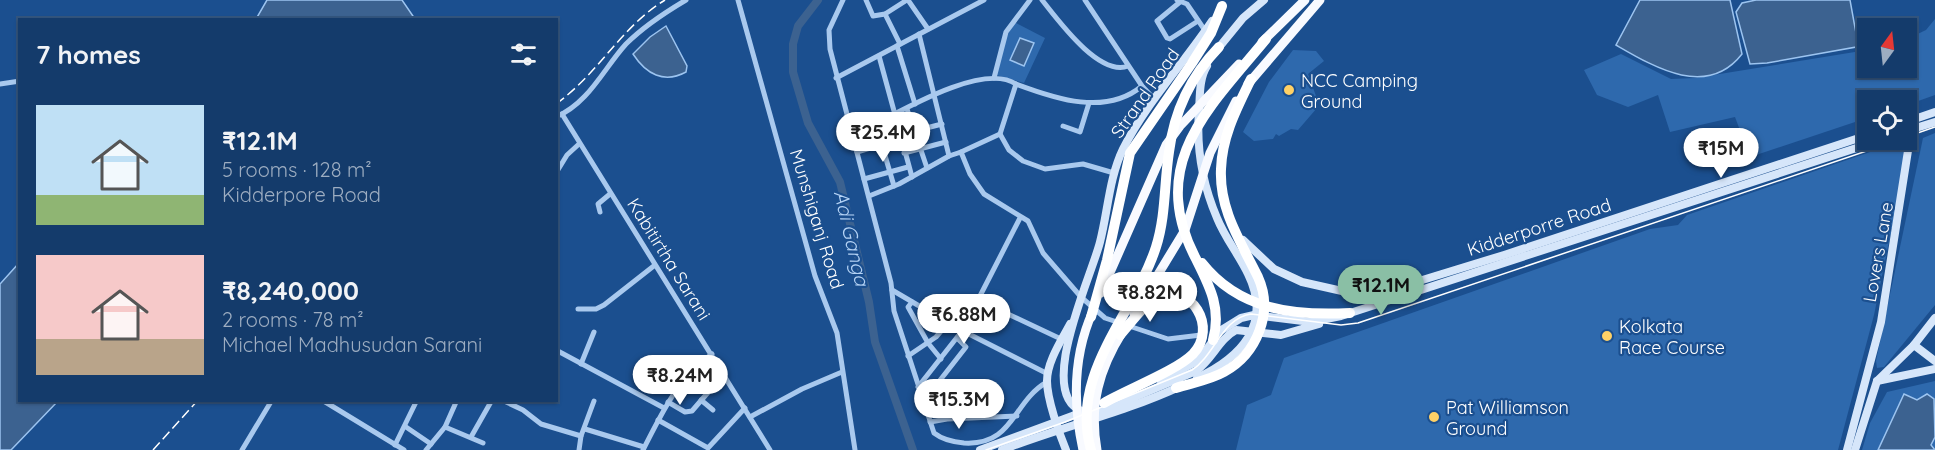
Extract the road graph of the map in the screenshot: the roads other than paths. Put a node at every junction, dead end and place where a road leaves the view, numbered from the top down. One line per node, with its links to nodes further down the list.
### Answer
1 (686, 0): 38 (street)
2 (738, 0): 102 (street, Munshiganj Road)
3 (843, 0): 25 (street)
4 (866, 0): 15 (street)
5 (908, 0): 15 (street); 17 (street)
6 (984, 0): 17 (street)
7 (1030, 0): 26 (street)
8 (1042, 0): 24 (street)
9 (1084, 0): 24 (street)
10 (1264, 0): 22 (main road)
11 (1305, 0): 20 (highway)
12 (1320, 0): 27 (highway)
13 (1178, 1): 16 (street); 16 (street)
14 (1224, 3): 18 (main road, Strand Road); 83 (highway)
15 (885, 14): 21 (street)
16 (1198, 21): 18 (street)
17 (928, 29): 19 (street)
18 (1206, 32): 33 (main road, Strand Road)
19 (919, 34): 21 (street); 32 (street)
20 (1266, 39): 74 (highway); 83 (highway)
21 (899, 45): 23 (street); 35 (street)
22 (1219, 47): 109 (main road); 151 (highway)
23 (879, 56): 25 (street); 39 (street)
24 (1128, 66): 31 (street)
25 (836, 78): 48 (street)
26 (994, 78): 30 (street); 32 (street)
27 (1251, 79): 73 (highway); 89 (highway)
28 (18, 81): 29 (street)
29 (0, 84)
30 (1016, 84): 34 (street); 47 (street)
31 (1142, 86): 33 (street); 34 (street)
32 (935, 95): 35 (street); 42 (street)
33 (1155, 100): 65 (main road, Strand Road)
34 (1089, 103): 44 (street)
35 (915, 105): 36 (street)
36 (907, 109): 39 (street); 46 (street)
37 (1935, 112): 40 (main road)
38 (559, 116): 52 (street, Kabitirtha Sarani)
39 (894, 116): 43 (street); 49 (street)
40 (1917, 118)
41 (1935, 122): 45 (main road)
42 (942, 123): 46 (street); 51 (street)
43 (876, 125): 48 (street); 53 (street)
44 (1062, 126)
45 (1917, 128)
46 (916, 130): 49 (street); 54 (street)
47 (1000, 134): 58 (street); 65 (street)
48 (852, 136): 57 (street)
49 (899, 137): 53 (street); 59 (street)
50 (1857, 139): 73 (main road, Kidderporre Road)
51 (946, 141): 54 (street); 60 (street)
52 (579, 144): 63 (street); 69 (street, Kabitirtha Sarani)
53 (882, 145): 57 (street); 64 (street)
54 (921, 148): 59 (street); 62 (street)
55 (1857, 148): 81 (main road)
56 (1907, 150): 104 (main road, Lovers Lane)
57 (857, 152): 67 (street)
58 (961, 152): 60 (street); 72 (street)
59 (904, 153): 61 (street)
60 (949, 156): 62 (street)
61 (908, 167): 64 (street); 66 (street)
62 (927, 168): 66 (street)
63 (558, 171)
64 (889, 173): 67 (street); 68 (street)
65 (1114, 173): 77 (main road, Strand Road)
66 (912, 177): 68 (street)
67 (864, 179): 70 (street)
68 (894, 186): 70 (street)
69 (610, 194): 71 (street); 75 (street, Kabitirtha Sarani)
70 (869, 196): 76 (street)
71 (600, 212)
72 (1020, 218): 77 (street); 78 (street)
73 (1232, 227): 109 (highway)
74 (1190, 249): 81 (highway); 92 (highway)
75 (655, 265): 80 (street); 96 (street, Kabitirtha Sarani)
76 (892, 290): 79 (street); 97 (street)
77 (1081, 297): 82 (main road, Strand Road); 92 (street)
78 (978, 300): 87 (street); 91 (street)
79 (912, 302): 85 (street); 93 (street)
80 (579, 309)
81 (1346, 314): 86 (main road); 86 (main road)
82 (1074, 316): 91 (main road); 108 (main road, Strand Road)
83 (1091, 317): 150 (highway)
84 (1935, 318): 94 (main road)
85 (948, 323): 87 (street); 93 (street)
86 (1229, 329): 92 (main road); 134 (main road)
87 (962, 331): 90 (street); 103 (street)
88 (594, 332): 100 (street)
89 (1120, 335): 121 (highway); 152 (highway)
90 (957, 338): 98 (street); 120 (street)
91 (1062, 339): 103 (main road)
92 (1213, 340): 121 (main road)
93 (928, 343): 97 (street); 98 (street)
94 (1914, 345): 99 (main road); 105 (main road)
95 (558, 351): 100 (street)
96 (712, 354): 119 (street); 123 (street, Kabitirtha Sarani)
97 (908, 356): 107 (street)
98 (940, 359): 107 (street)
99 (1935, 361)
100 (581, 364): 122 (street)
101 (1935, 369): 105 (main road)
102 (842, 372): 127 (street); 146 (street, Munshiganj Road)
103 (1048, 378): 110 (main road); 126 (street)
104 (1867, 379): 105 (main road); 153 (main road, Lovers Lane)
105 (1877, 381): 154 (main road)
106 (717, 382): 111 (street)
107 (918, 387): 120 (street)
108 (1065, 388): 110 (main road); 125 (main road)
109 (1176, 388): 134 (main road)
110 (1050, 393): 129 (main road)
111 (701, 400): 119 (street); 124 (street)
112 (594, 401): 133 (street)
113 (271, 402): 141 (street)
114 (325, 402): 139 (street)
115 (416, 402): 131 (street)
116 (456, 402): 132 (street)
117 (491, 402): 136 (street)
118 (506, 402): 135 (street)
119 (668, 402): 122 (street)
120 (923, 402): 130 (street)
121 (1104, 403): 125 (main road)
122 (664, 408): 128 (street)
123 (745, 408): 127 (street, Kabitirtha Sarani); 128 (street)
124 (713, 410)
125 (1084, 412): 129 (main road)
126 (1017, 416): 130 (street); 130 (street)
127 (750, 417): 145 (street, Kabitirtha Sarani)
128 (658, 420): 140 (street)
129 (1057, 421): 134 (main road); 147 (main road)
130 (930, 422)
131 (406, 427): 138 (street); 139 (street)
132 (445, 427): 136 (street); 138 (street)
133 (585, 429): 135 (street); 140 (street)
134 (1058, 430): 148 (main road); 149 (main road)
135 (581, 436): 144 (street)
136 (471, 437): 137 (street)
137 (483, 443)
138 (431, 444): 143 (street)
139 (395, 445): 142 (street)
140 (643, 449)
141 (242, 450)
142 (404, 450)
143 (426, 450)
144 (579, 450)
145 (770, 450)
146 (855, 450)
147 (980, 450)
148 (1002, 450)
149 (1066, 450)
150 (1083, 450)
151 (1091, 450)
152 (1097, 450)
153 (1847, 450)
154 (1855, 450)

